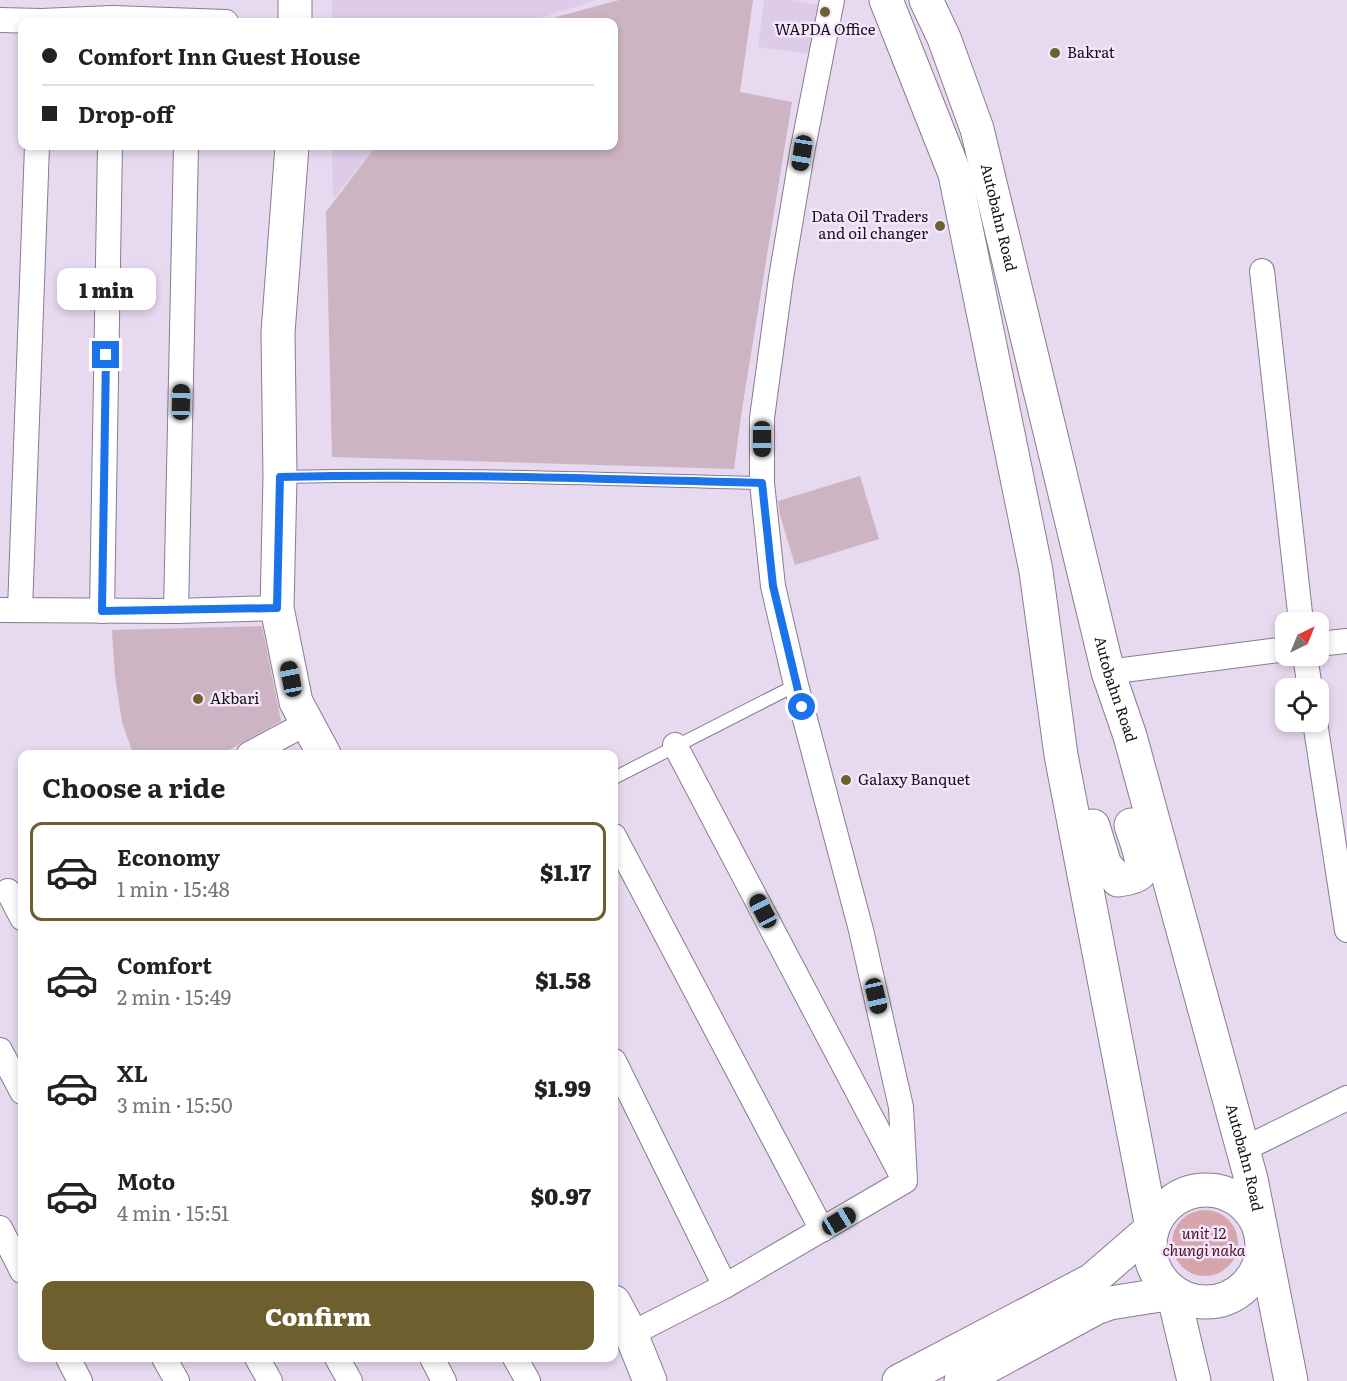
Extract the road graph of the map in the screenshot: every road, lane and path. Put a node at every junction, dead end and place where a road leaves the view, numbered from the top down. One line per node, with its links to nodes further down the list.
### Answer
1 (295, 0): 5 (main road)
2 (832, 0): 14 (street)
3 (886, 0): 31 (main road, Autobahn Road)
4 (926, 0): 23 (main road, Autobahn Road)
5 (295, 18)
6 (0, 20): 7 (street)
7 (18, 21)
8 (37, 150): 16 (street)
9 (110, 150): 17 (street)
10 (186, 150): 18 (street)
11 (292, 150): 13 (main road)
12 (1262, 270): 19 (street)
13 (280, 477): 14 (lane); 15 (main road)
14 (762, 483): 24 (street)
15 (277, 608): 18 (street); 25 (main road)
16 (10, 610): 17 (street)
17 (102, 611): 18 (street)
18 (176, 611)
19 (1300, 612)
20 (1347, 641): 21 (street)
21 (1329, 643)
22 (1275, 650): 23 (street)
23 (1108, 672): 27 (main road, Autobahn Road)
24 (796, 684): 28 (lane); 42 (street)
25 (307, 723): 29 (street); 30 (main road)
26 (1317, 732): 36 (street)
27 (1130, 736): 31 (main road); 41 (main road, Autobahn Road)
28 (675, 745): 32 (lane); 42 (street)
29 (256, 750)
30 (322, 750)
31 (1061, 755): 44 (main road, Autobahn Road)
32 (618, 776)
33 (618, 844): 45 (street)
34 (6, 892): 35 (street)
35 (18, 912)
36 (1347, 930)
37 (0, 1050): 39 (street)
38 (618, 1069): 48 (street)
39 (18, 1084)
40 (1347, 1098): 41 (street)
41 (1242, 1150): 46 (main road, Autobahn Road)
42 (905, 1181): 45 (street)
43 (0, 1228): 47 (street)
44 (1152, 1228): 46 (main road); 49 (main road); 65 (main road)
45 (822, 1230): 48 (street)
46 (1262, 1235): 49 (main road); 68 (main road, Autobahn Road)
47 (18, 1263)
48 (725, 1286): 51 (street)
49 (1173, 1293): 66 (main road); 67 (main road)
50 (618, 1310): 51 (main road)
51 (631, 1334): 58 (main road)
52 (70, 1362): 59 (street)
53 (167, 1362): 60 (street)
54 (259, 1362): 61 (street)
55 (339, 1362): 62 (street)
56 (434, 1362): 63 (street)
57 (517, 1362): 64 (street)
58 (643, 1378)
59 (80, 1381)
60 (177, 1381)
61 (270, 1381)
62 (350, 1381)
63 (444, 1381)
64 (528, 1381)
65 (899, 1381)
66 (961, 1381)
67 (1194, 1381)
68 (1291, 1381)

